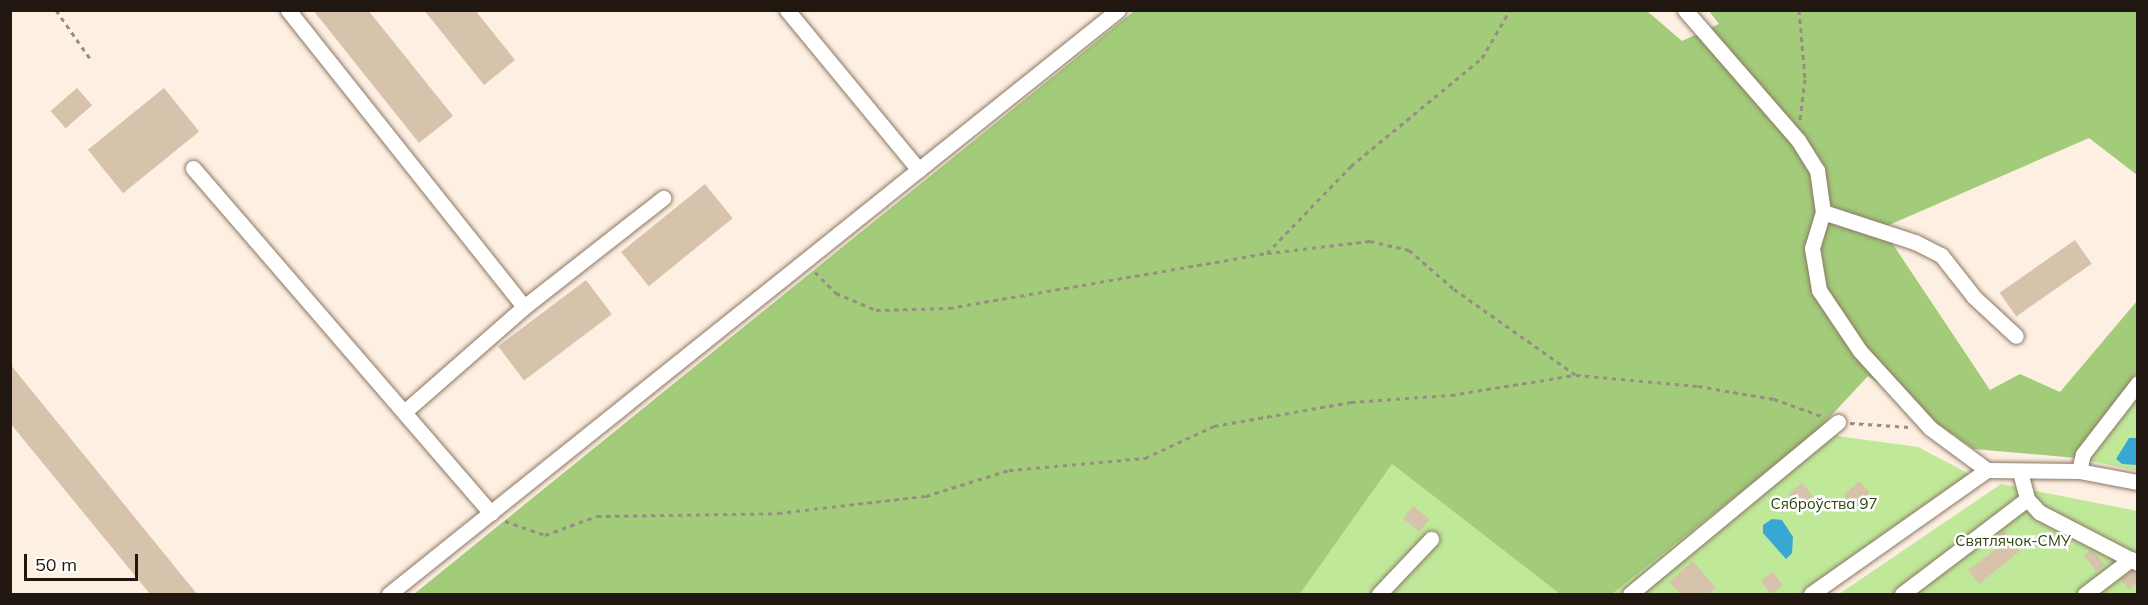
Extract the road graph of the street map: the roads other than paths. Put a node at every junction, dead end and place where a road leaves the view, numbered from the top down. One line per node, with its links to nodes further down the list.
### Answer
1 (288, 10): 9 (street)
2 (787, 10): 6 (street)
3 (1118, 10): 6 (street)
4 (1685, 10): 8 (street)
5 (193, 168): 12 (street)
6 (919, 170): 19 (street)
7 (663, 198): 9 (street)
8 (1823, 212): 10 (street); 14 (street)
9 (524, 307): 12 (street)
10 (2016, 336)
11 (2138, 383): 15 (street)
12 (405, 411): 19 (street)
13 (1838, 422): 24 (street)
14 (1987, 470): 16 (street); 25 (street)
15 (2079, 471): 16 (street); 17 (street)
16 (2020, 472): 18 (street)
17 (2138, 482)
18 (2027, 499): 21 (street); 26 (street)
19 (491, 513): 22 (street)
20 (1431, 539): 23 (street)
21 (2134, 561): 27 (street)
22 (389, 594)
23 (1379, 594)
24 (1630, 594)
25 (1811, 594)
26 (1902, 594)
27 (2085, 594)

